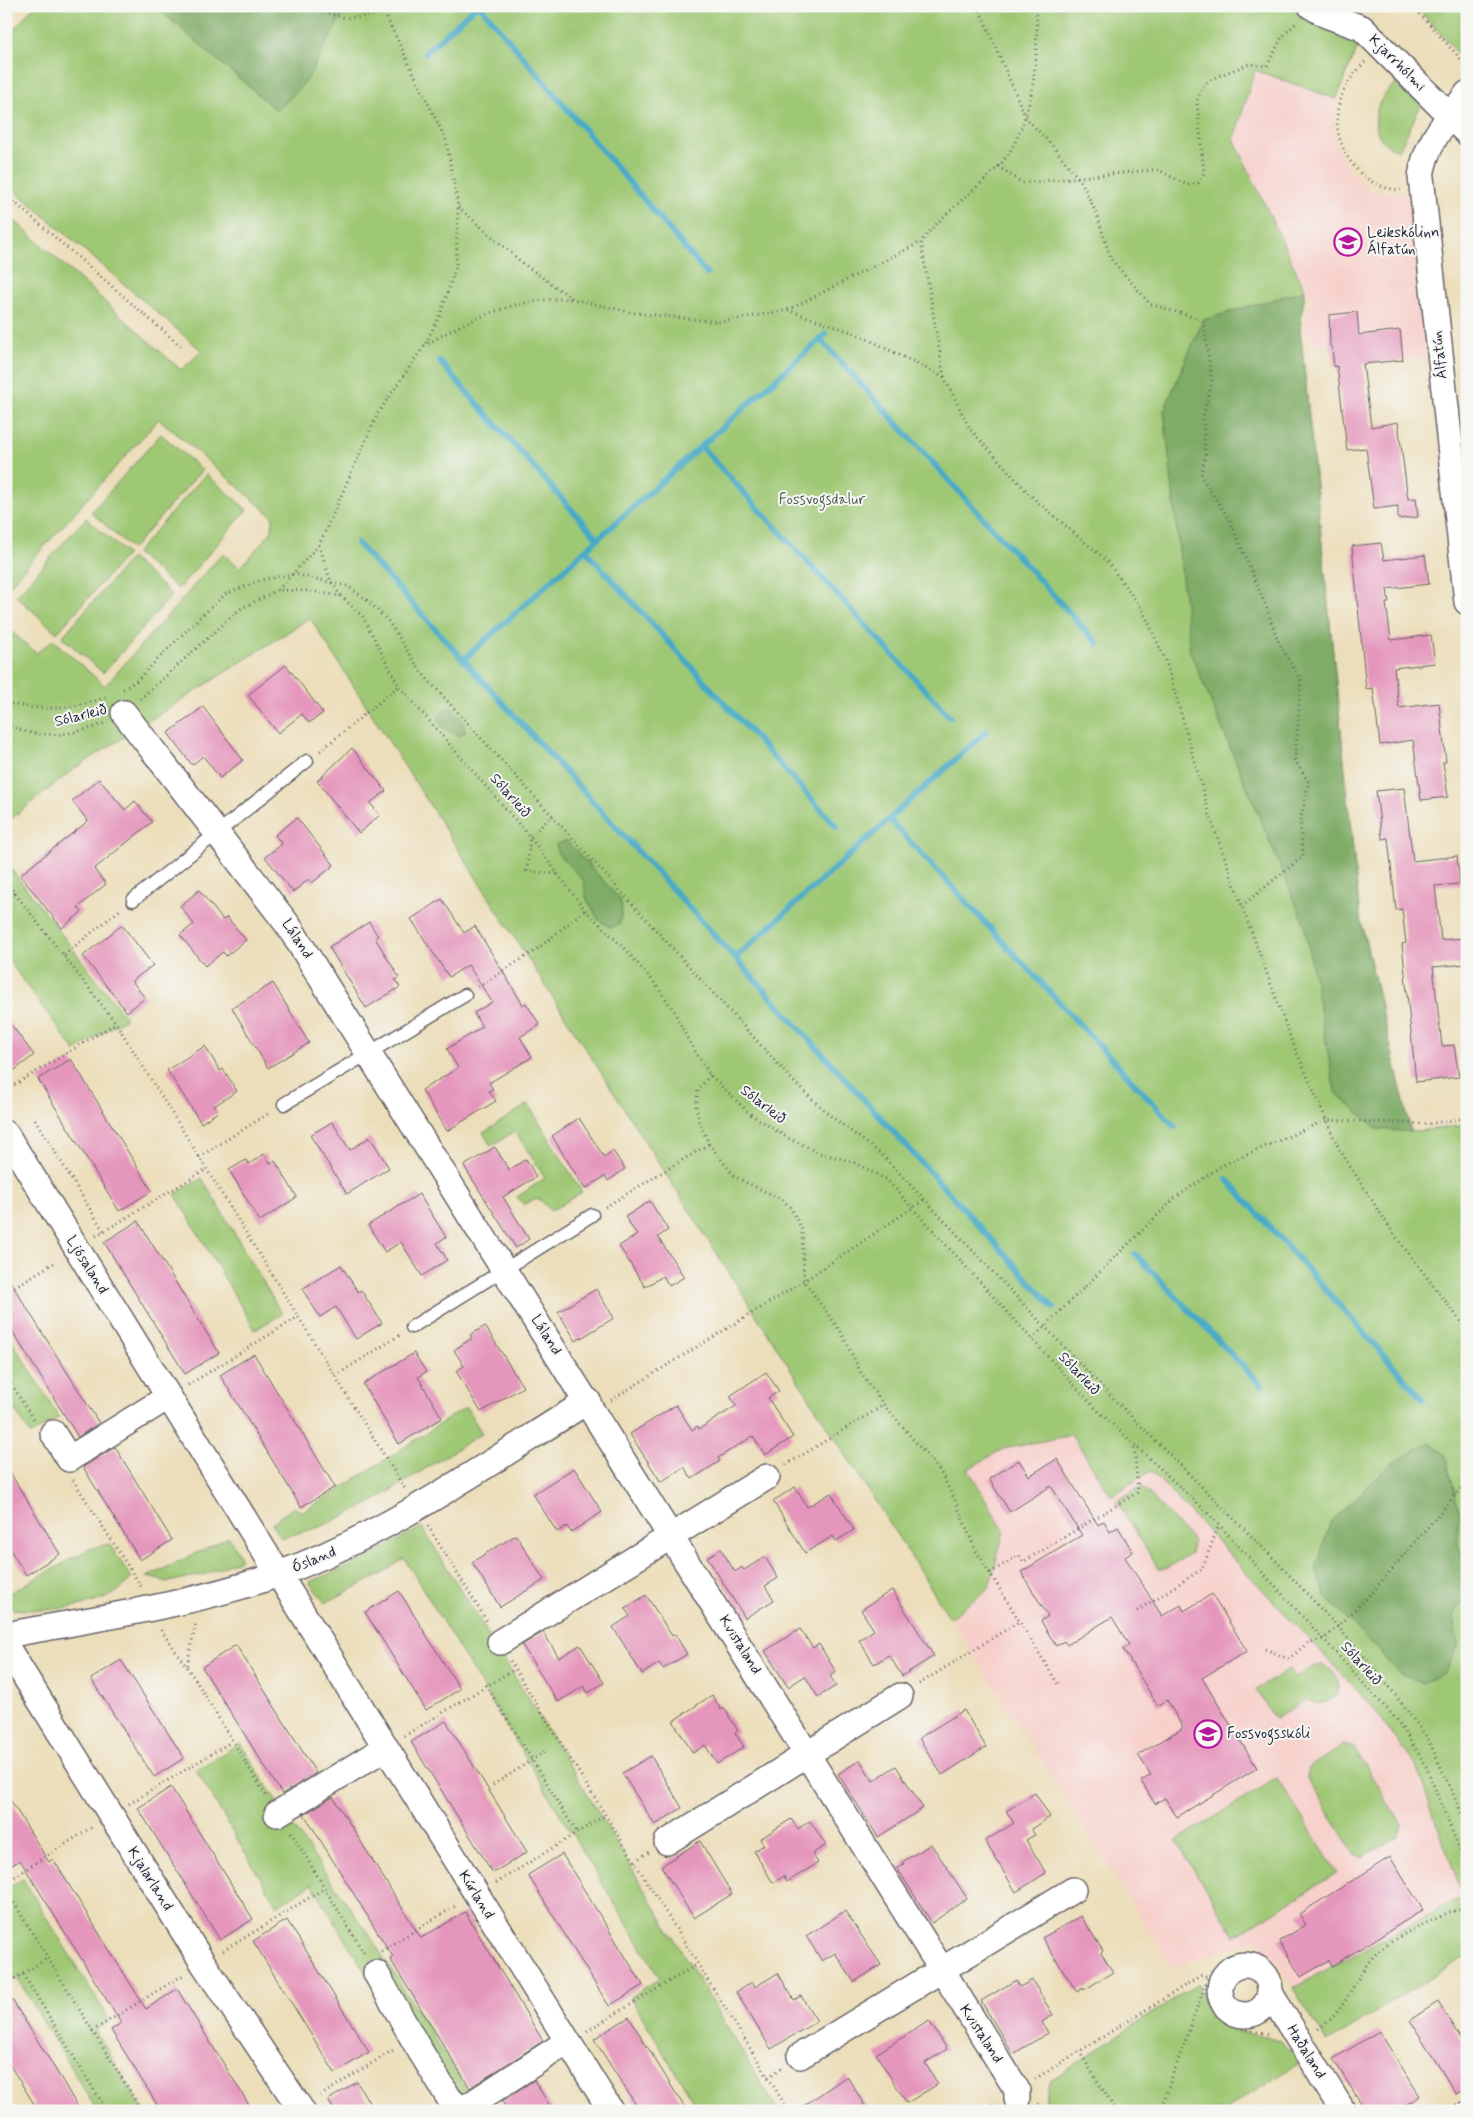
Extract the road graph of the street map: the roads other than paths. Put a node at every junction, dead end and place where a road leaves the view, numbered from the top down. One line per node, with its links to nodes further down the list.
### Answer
1 (1312, 6): 3 (street, Kjarrhólmi)
2 (1467, 94): 3 (street, Álfatún)
3 (1458, 124): 4 (street, Álfatún)
4 (1467, 602)
5 (117, 700): 7 (street, Láland)
6 (307, 761): 7 (lane)
7 (217, 832): 8 (lane); 10 (street, Láland)
8 (133, 900)
9 (465, 995): 10 (lane)
10 (368, 1052): 11 (lane); 14 (street, Láland)
11 (284, 1104)
12 (6, 1134): 16 (street, Ljósaland)
13 (592, 1215): 14 (lane)
14 (504, 1270): 15 (lane); 17 (street, Láland)
15 (412, 1327)
16 (168, 1397): 18 (street); 21 (street, Ljósaland)
17 (591, 1406): 20 (street, Kvistaland); 21 (street, Ósland)
18 (44, 1428)
19 (767, 1477): 20 (street)
20 (672, 1536): 23 (street); 27 (street, Kvistaland)
21 (278, 1574): 22 (street, Ósland); 26 (street, Kúrland)
22 (6, 1635)
23 (500, 1642)
24 (6, 1646): 39 (street, Kjalarland)
25 (900, 1696): 27 (street)
26 (386, 1748): 28 (street); 34 (street, Kúrland)
27 (807, 1754): 29 (street); 32 (street, Kvistaland)
28 (277, 1814)
29 (666, 1842)
30 (1073, 1890): 32 (street)
31 (372, 1966): 38 (street)
32 (940, 1970): 35 (street); 36 (street, Kvistaland)
33 (1270, 1994): 41 (street, Haðaland)
34 (567, 2042): 38 (street); 40 (street, Kúrland)
35 (800, 2056)
36 (1017, 2094)
37 (1467, 2106): 42 (lane)
38 (468, 2109)
39 (299, 2110)
40 (611, 2111)
41 (1343, 2111)
42 (1460, 2111)

